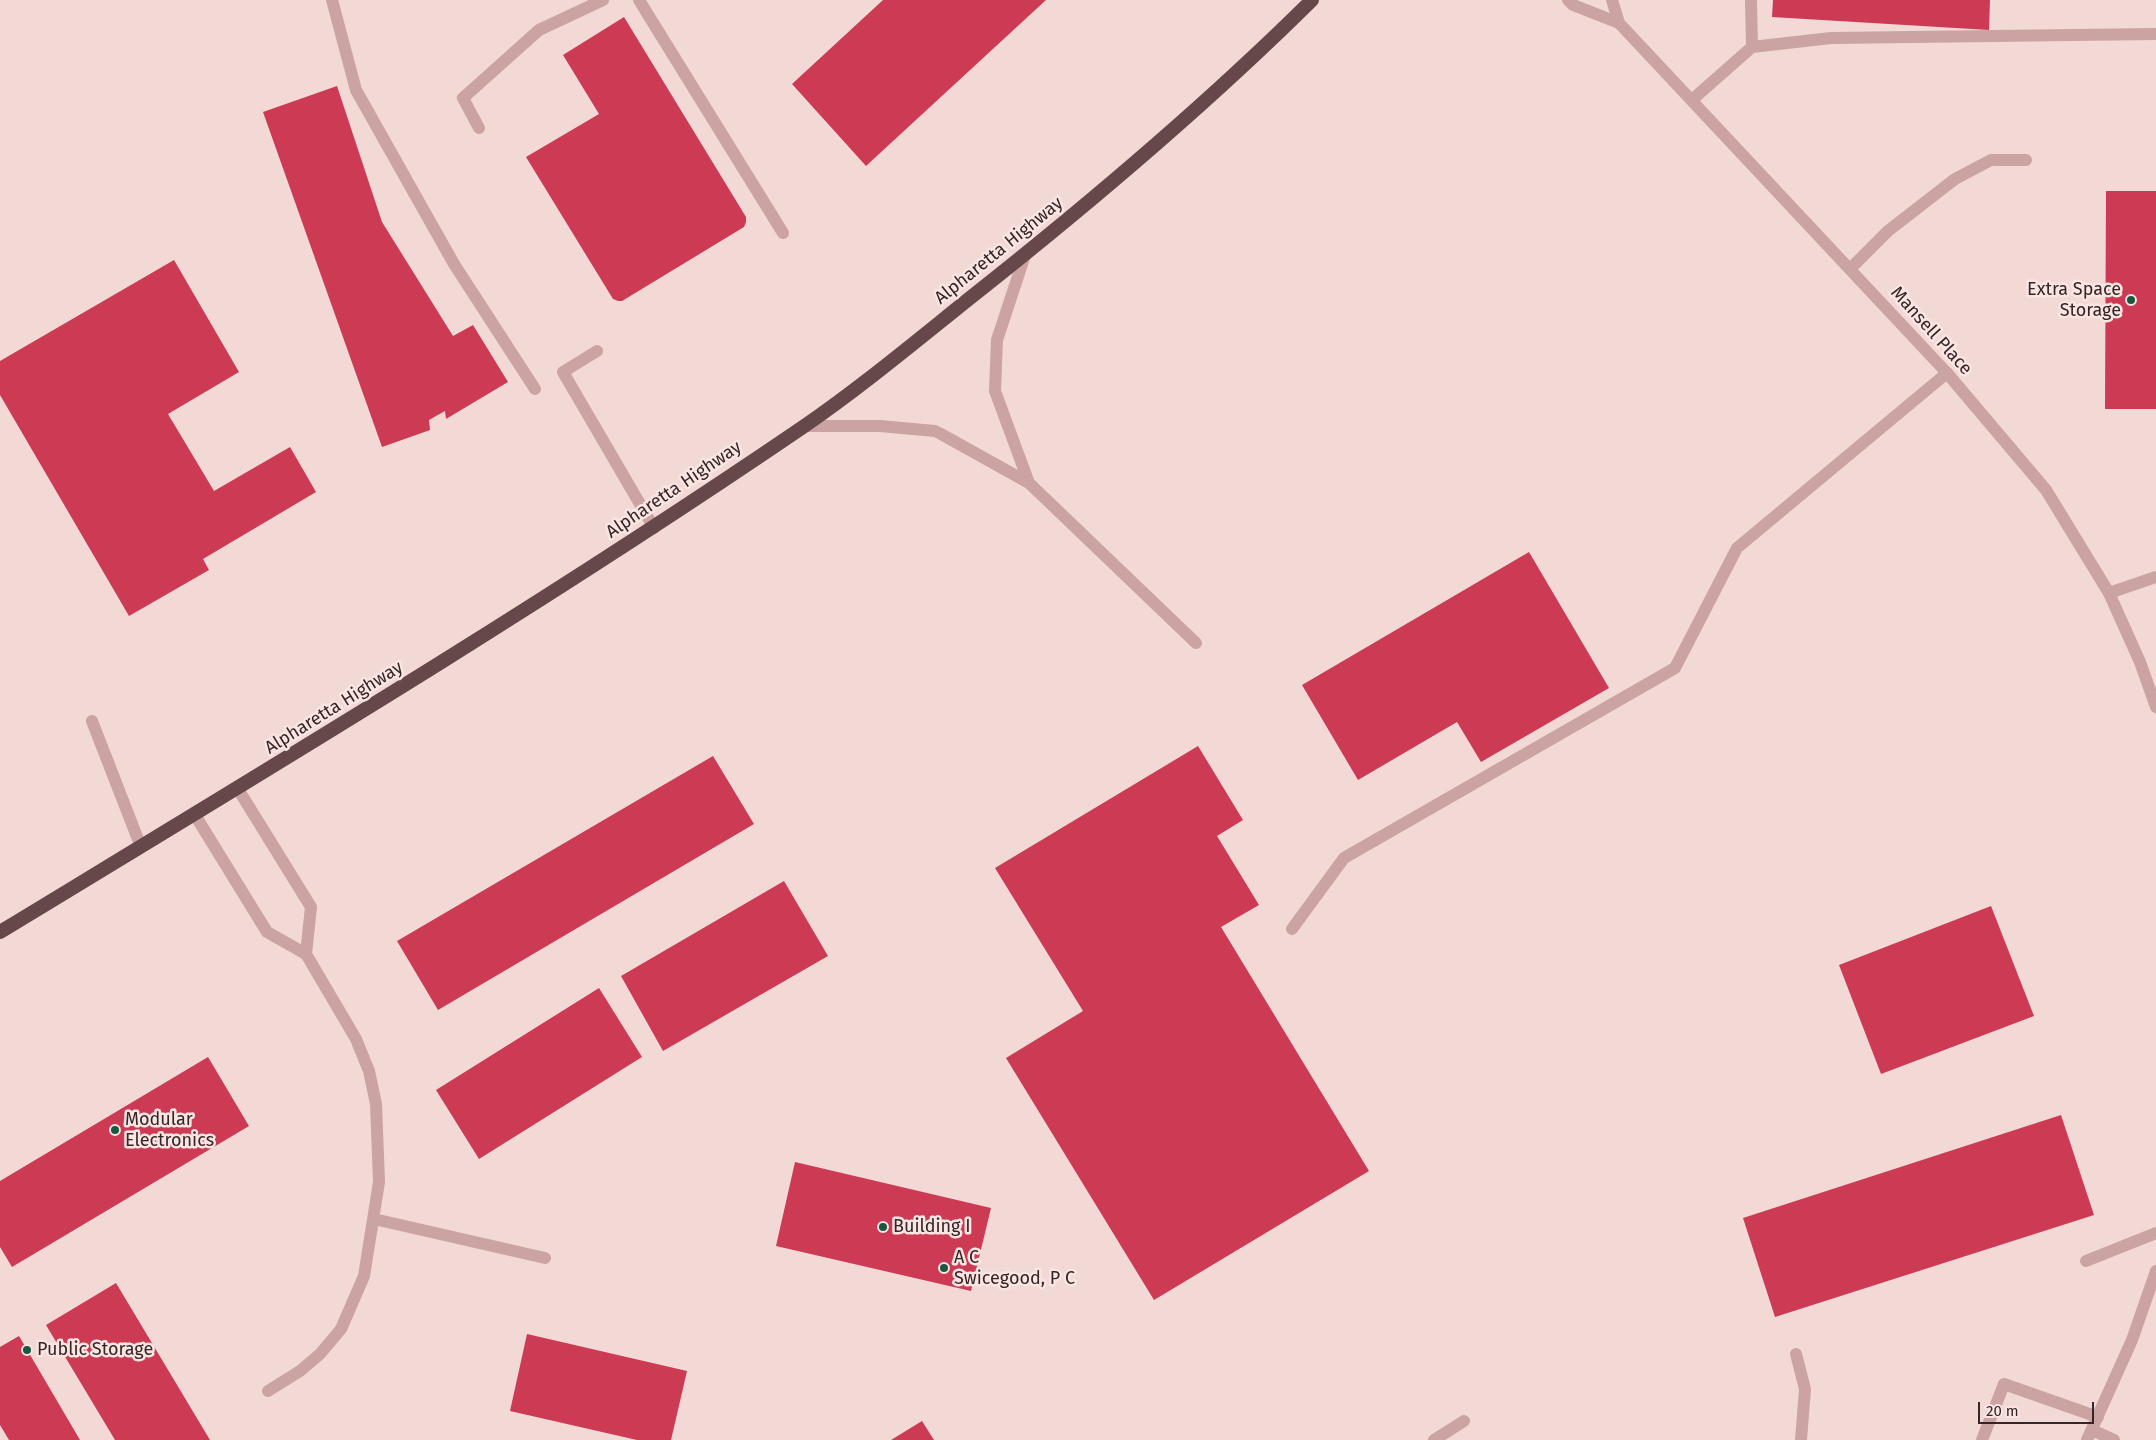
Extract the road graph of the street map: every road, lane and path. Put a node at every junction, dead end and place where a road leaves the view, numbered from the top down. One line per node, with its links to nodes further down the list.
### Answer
1 (332, 0): 19 (street)
2 (603, 0): 12 (street)
3 (639, 0): 14 (street)
4 (1312, 0): 15 (highway, Alpharetta Highway)
5 (1568, 0): 8 (street, Mansell Place)
6 (1612, 0): 8 (street, Mansell Place)
7 (1751, 0): 10 (street)
8 (1619, 23): 11 (street, Mansell Place)
9 (2156, 34): 10 (street)
10 (1752, 47): 11 (street)
11 (1693, 99): 16 (street, Mansell Place)
12 (479, 128)
13 (2026, 160): 16 (street)
14 (782, 233)
15 (1026, 254): 20 (highway, Alpharetta Highway); 21 (street)
16 (1850, 269): 18 (street, Mansell Place)
17 (597, 350): 22 (street)
18 (1947, 373): 24 (street, Mansell Place); 31 (street)
19 (535, 389)
20 (804, 426): 21 (street); 22 (highway, Alpharetta Highway)
21 (1029, 483): 25 (street)
22 (654, 528): 28 (highway, Alpharetta Highway)
23 (2156, 577): 24 (street)
24 (2109, 594): 26 (street, Mansell Place)
25 (1196, 643)
26 (2156, 707)
27 (92, 721): 30 (street)
28 (238, 789): 29 (highway, Alpharetta Highway); 33 (street)
29 (195, 815): 30 (highway, Alpharetta Highway); 33 (street)
30 (141, 847): 32 (highway, Alpharetta Highway)
31 (1292, 929)
32 (0, 932)
33 (306, 954): 34 (street)
34 (374, 1219): 36 (street); 40 (street)
35 (2156, 1234): 37 (street)
36 (545, 1258)
37 (2086, 1261)
38 (2156, 1272): 41 (street)
39 (1796, 1354): 45 (street)
40 (268, 1390)
41 (2098, 1417): 43 (street); 46 (street)
42 (1464, 1421): 44 (street)
43 (2089, 1435): 47 (street)
44 (1434, 1440)
45 (1801, 1440)
46 (1982, 1440)
47 (2114, 1440)

